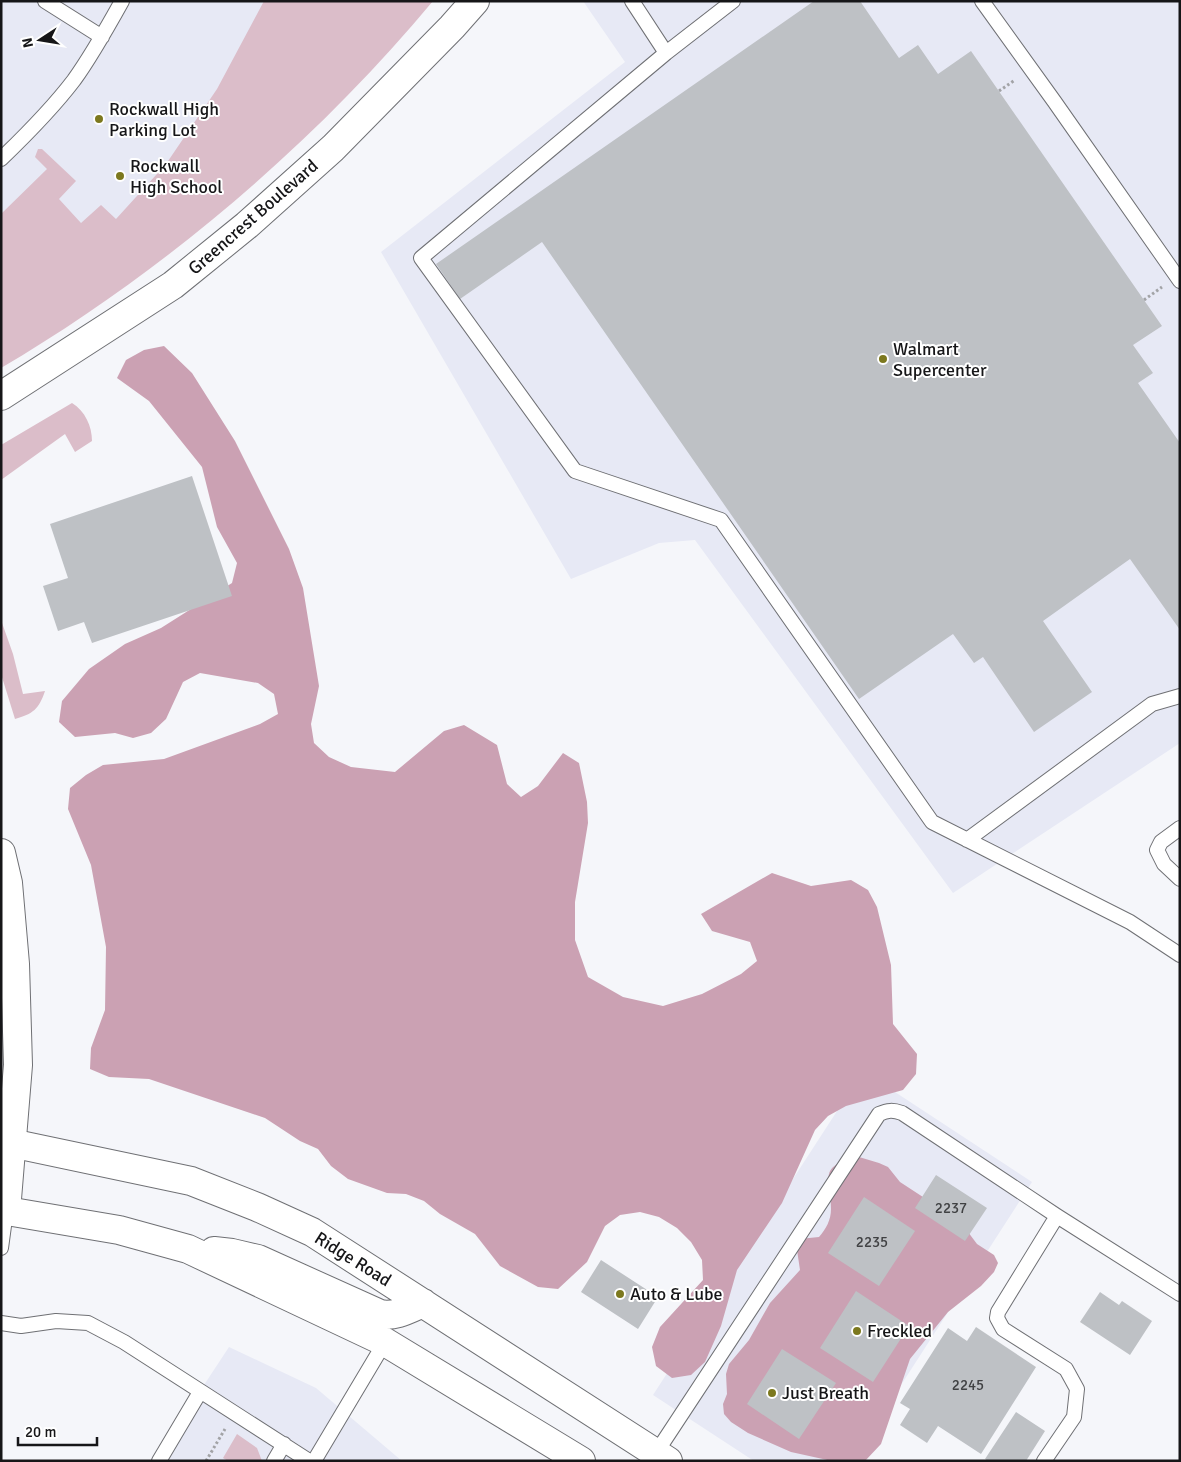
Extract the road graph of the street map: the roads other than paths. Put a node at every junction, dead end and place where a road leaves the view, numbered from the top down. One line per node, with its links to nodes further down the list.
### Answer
1 (45, 1): 7 (lane)
2 (122, 1): 7 (lane)
3 (475, 1): 11 (main road, Greencrest Boulevard)
4 (632, 1): 8 (lane)
5 (733, 1): 8 (lane)
6 (982, 1): 10 (lane)
7 (102, 37): 9 (lane)
8 (666, 53): 14 (lane)
9 (1, 159)
10 (1180, 281)
11 (1, 396)
12 (1180, 696): 14 (lane)
13 (1180, 828): 16 (lane)
14 (966, 840): 17 (lane)
15 (1, 853): 18 (main road)
16 (1180, 879)
17 (1180, 955)
18 (6, 1142): 19 (main road); 24 (main road, Ridge Road)
19 (3, 1210): 21 (lane); 22 (main road)
20 (1057, 1216): 23 (lane); 29 (lane); 35 (lane)
21 (1, 1248)
22 (188, 1249): 24 (main road); 26 (main road)
23 (1180, 1294)
24 (423, 1304): 29 (main road, Ridge Road)
25 (1, 1323): 27 (lane)
26 (384, 1342): 33 (lane); 34 (main road)
27 (200, 1392): 28 (lane); 30 (lane)
28 (284, 1444): 31 (lane); 32 (lane)
29 (662, 1457)
30 (159, 1461)
31 (274, 1461)
32 (309, 1461)
33 (314, 1461)
34 (581, 1461)
35 (1044, 1461)

